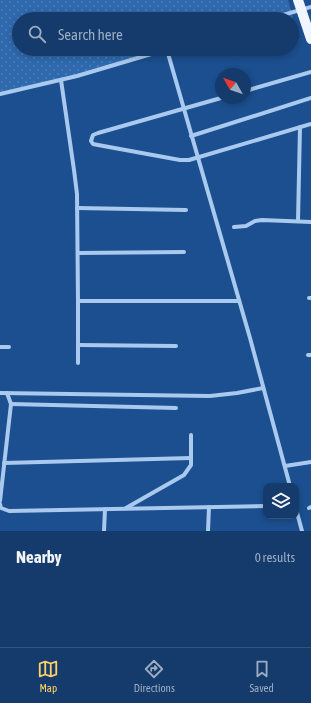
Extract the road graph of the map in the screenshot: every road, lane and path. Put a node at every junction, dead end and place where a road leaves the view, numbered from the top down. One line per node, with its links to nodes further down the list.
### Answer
1 (303, 5): 2 (street); 3 (main road)
2 (286, 12)
3 (311, 39)
4 (143, 56): 7 (street)
5 (169, 56): 12 (street)
6 (311, 72): 8 (street)
7 (61, 80): 9 (street); 17 (street)
8 (251, 89)
9 (0, 94)
10 (311, 98): 15 (street)
11 (215, 100): 12 (street)
12 (183, 109): 15 (street); 16 (street)
13 (311, 124): 14 (street)
14 (300, 127): 16 (street); 19 (street)
15 (191, 136): 16 (street)
16 (198, 158): 24 (street)
17 (77, 208): 18 (street); 23 (street)
18 (186, 210)
19 (298, 221): 20 (street); 21 (street)
20 (311, 222)
21 (234, 227)
22 (184, 252): 23 (street)
23 (78, 253): 25 (street)
24 (239, 300): 25 (street); 31 (street)
25 (78, 301): 26 (street)
26 (78, 345): 27 (street); 30 (street)
27 (176, 346)
28 (0, 347): 29 (street)
29 (9, 348)
30 (78, 363)
31 (263, 388): 33 (street); 40 (street)
32 (0, 393): 33 (street)
33 (7, 393): 34 (street)
34 (11, 404): 35 (street); 39 (street)
35 (176, 408)
36 (190, 435): 37 (street)
37 (191, 458): 39 (street); 47 (street)
38 (311, 462): 40 (street)
39 (4, 463): 42 (street)
40 (284, 466): 41 (street)
41 (289, 483)
42 (0, 501)
43 (0, 504): 46 (street)
44 (263, 506): 45 (street)
45 (209, 507): 47 (street); 50 (street)
46 (105, 509): 47 (street); 49 (street)
47 (124, 509)
48 (299, 519): 51 (street)
49 (104, 531)
50 (208, 531)
51 (302, 531)

